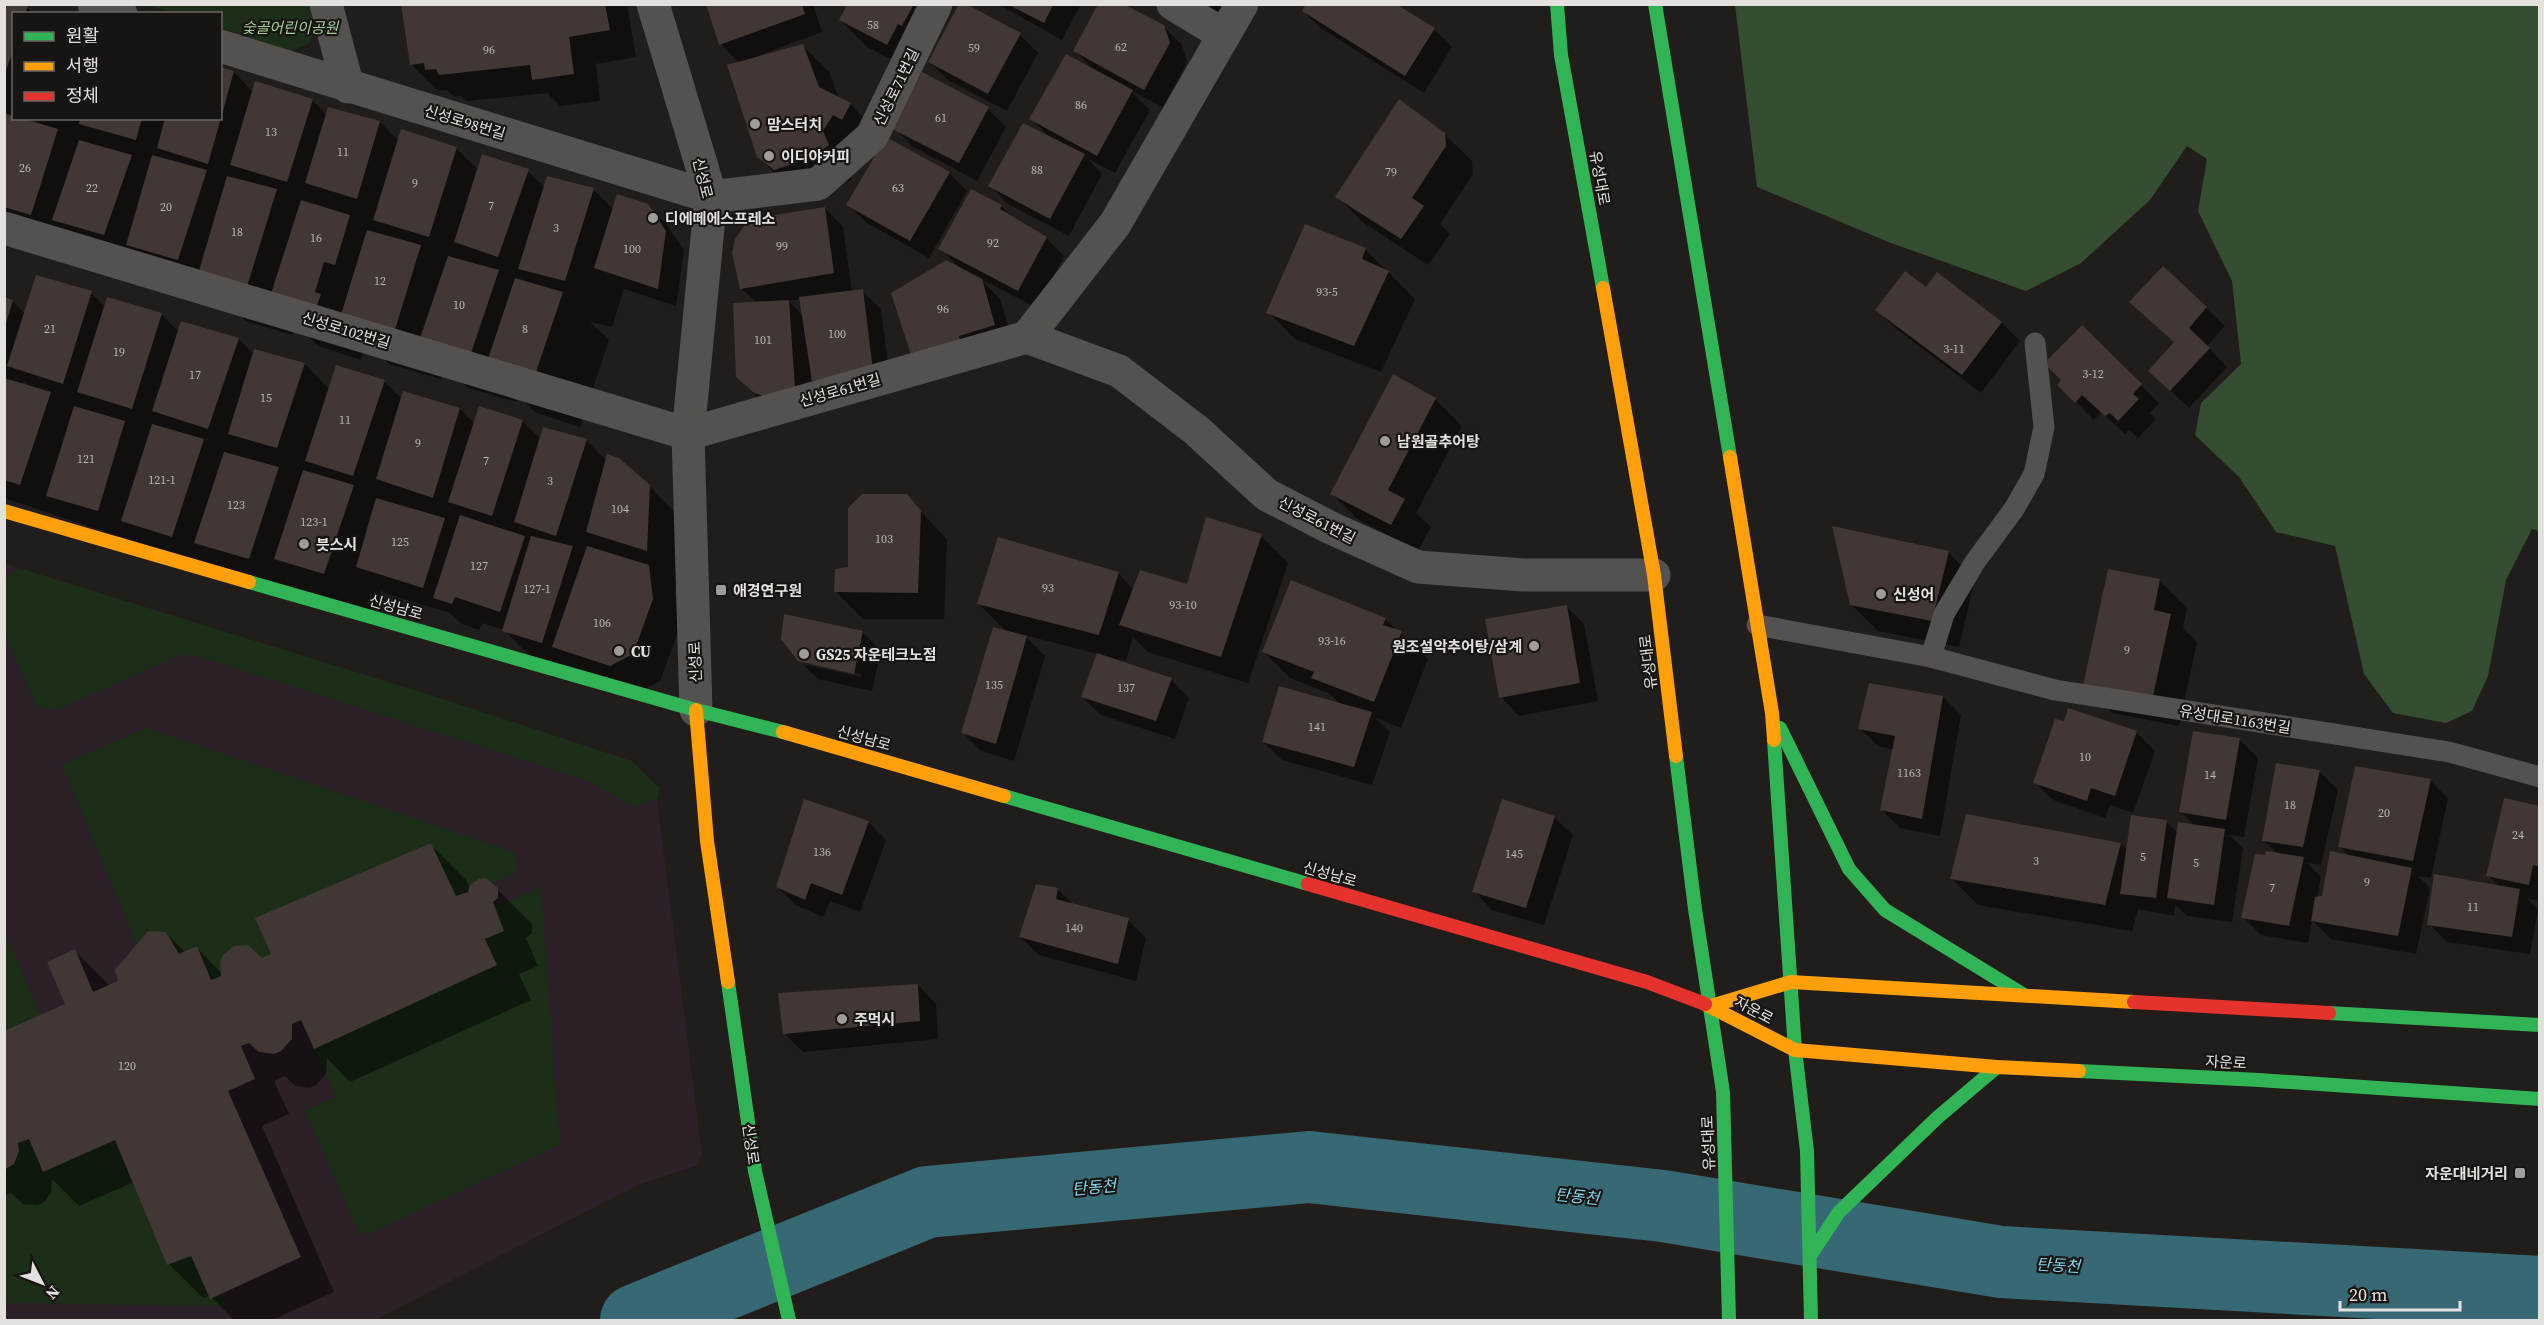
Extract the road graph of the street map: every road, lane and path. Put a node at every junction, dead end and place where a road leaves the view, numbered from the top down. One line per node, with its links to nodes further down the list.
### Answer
1 (94, 4): 9 (street)
2 (326, 4): 12 (street)
3 (653, 4): 13 (street, 신성로)
4 (936, 4): 13 (street, 신성로71번길)
5 (1173, 4): 10 (street)
6 (1242, 4): 10 (street)
7 (1557, 4): 19 (street, 유성대로)
8 (1655, 4): 20 (street)
9 (116, 12)
10 (1224, 35): 15 (street)
11 (222, 47): 12 (street, 신성로98번길)
12 (348, 87): 13 (street, 신성로98번길)
13 (711, 197): 17 (street, 신성로)
14 (4, 228): 17 (street, 신성로102번길)
15 (1027, 337): 17 (street, 신성로61번길); 19 (street, 신성로61번길)
16 (2035, 343): 21 (lane)
17 (688, 434): 22 (street, 신성로)
18 (4, 512): 22 (street, 신성남로)
19 (1654, 575): 27 (street, 유성대로)
20 (1757, 625): 21 (lane, 유성대로1163번길); 23 (street)
21 (1930, 657): 24 (lane, 유성대로1163번길)
22 (696, 710): 27 (street, 신성남로); 33 (street, 신성로)
23 (1772, 713): 25 (street); 26 (street)
24 (2540, 777)
25 (1791, 982): 26 (street, 자운로); 27 (street, 자운로); 29 (street)
26 (2026, 996): 28 (street, 자운로)
27 (1711, 1006): 29 (street, 자운로); 34 (street, 유성대로)
28 (2540, 1025)
29 (1795, 1050): 30 (street, 자운로); 32 (street)
30 (1997, 1067): 31 (street, 자운로); 32 (street)
31 (2540, 1099)
32 (1812, 1253): 35 (street)
33 (789, 1320)
34 (1729, 1320)
35 (1811, 1320)

